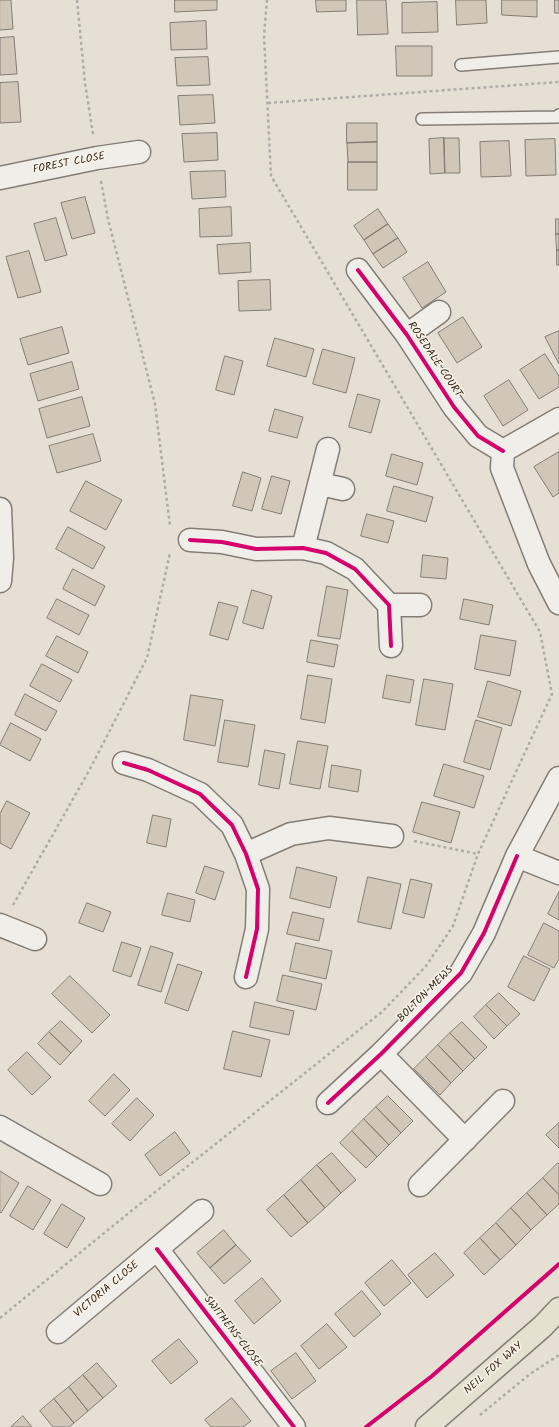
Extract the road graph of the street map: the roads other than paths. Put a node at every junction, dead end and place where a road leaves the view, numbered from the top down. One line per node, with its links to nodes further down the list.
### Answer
1 (559, 57): 2 (lane)
2 (461, 66)
3 (559, 115): 4 (lane)
4 (422, 119)
5 (139, 152): 6 (street, FOREST CLOSE)
6 (0, 178)
7 (358, 270): 9 (street, ROSEDALE COURT)
8 (439, 312): 9 (street, ROSEDALE COURT)
9 (407, 335): 12 (street, ROSEDALE COURT)
10 (559, 419): 12 (street)
11 (328, 450): 13 (street)
12 (503, 452): 19 (street)
13 (320, 484): 14 (street); 17 (street)
14 (343, 489)
15 (0, 509): 18 (street)
16 (190, 540): 17 (street)
17 (303, 548): 20 (street)
18 (0, 581)
19 (559, 604)
20 (389, 605): 21 (street); 22 (street)
21 (420, 605)
22 (391, 646)
23 (124, 763): 26 (street)
24 (559, 778): 27 (street, BOLTON MEWS)
25 (392, 836): 26 (street)
26 (246, 854): 31 (street)
27 (517, 856): 28 (street); 32 (street, BOLTON MEWS)
28 (559, 873)
29 (1, 925): 30 (street)
30 (35, 939)
31 (246, 977)
32 (381, 1054): 34 (street, BOLTON MEWS); 36 (street)
33 (503, 1101): 36 (street)
34 (328, 1103)
35 (0, 1127): 37 (street)
36 (465, 1140): 38 (street)
37 (100, 1184)
38 (420, 1185)
39 (202, 1211): 40 (street)
40 (157, 1249): 42 (street, VICTORIA CLOSE); 43 (street, SWITHENS CLOSE)
41 (559, 1309): 44 (main road, NEIL FOX WAY)
42 (58, 1332)
43 (294, 1427)
44 (427, 1427)

